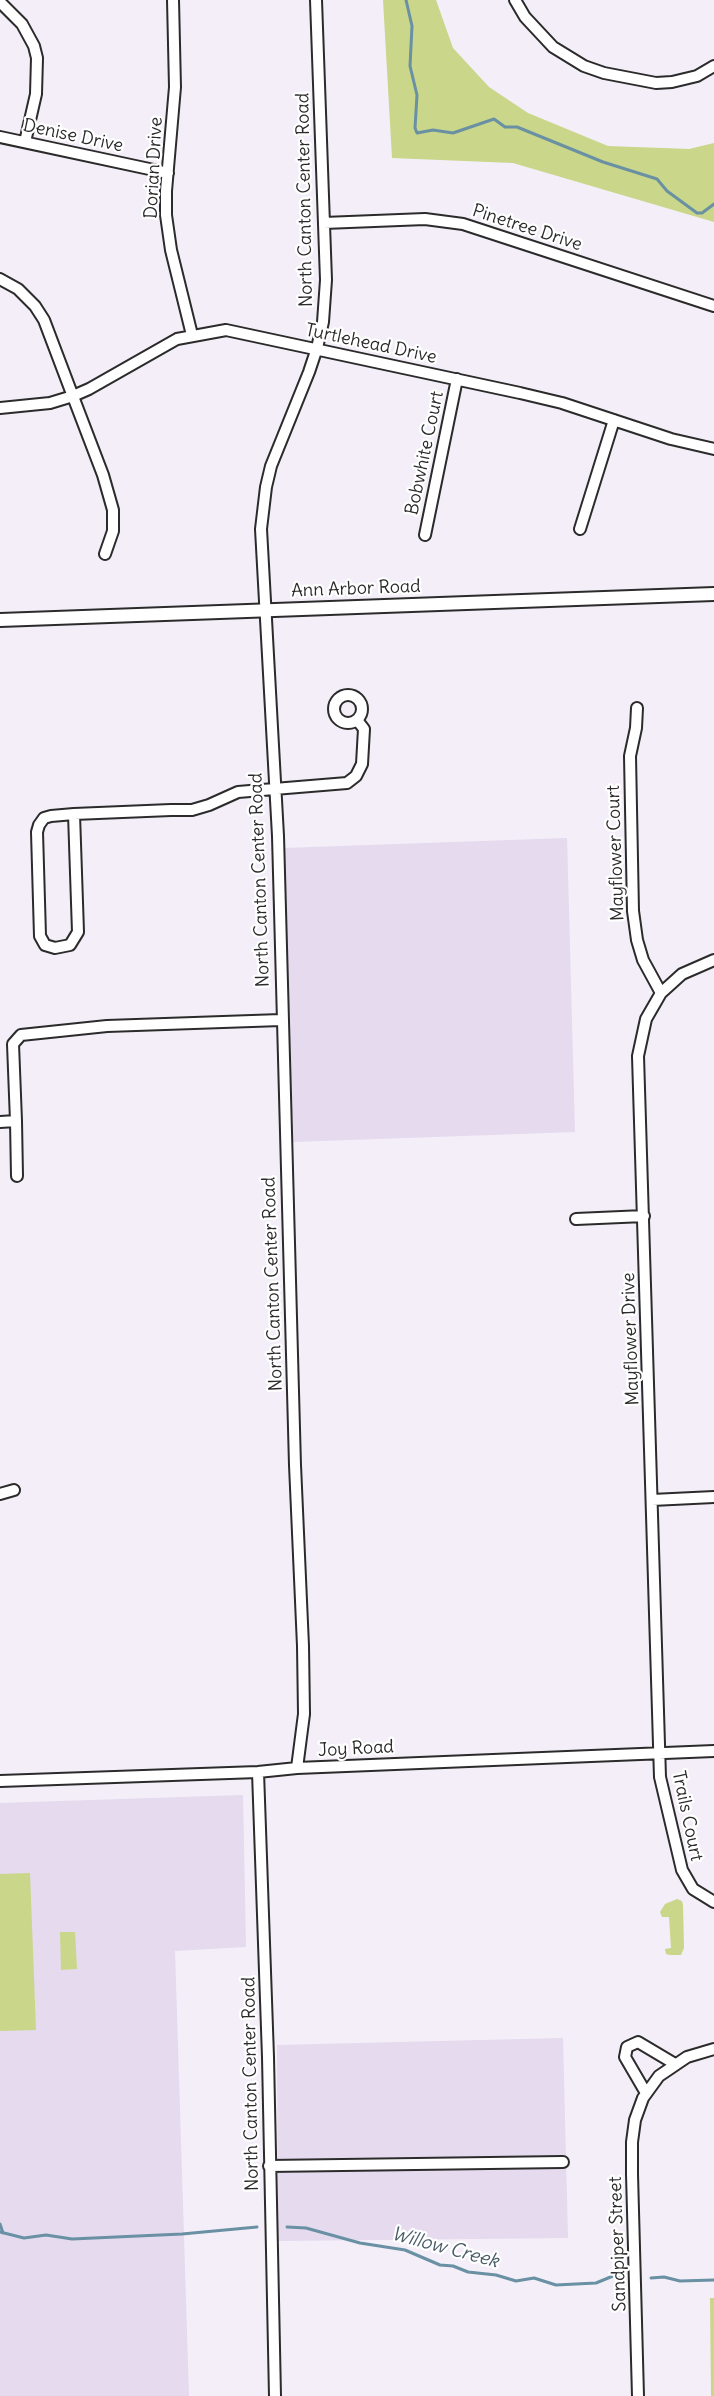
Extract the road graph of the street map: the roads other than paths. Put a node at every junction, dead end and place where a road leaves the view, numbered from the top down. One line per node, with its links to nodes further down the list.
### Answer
1 (173, 0): 8 (street, Dorian Drive)
2 (316, 0): 9 (street, North Canton Center Road)
3 (515, 0): 5 (street)
4 (0, 2): 7 (street)
5 (714, 66)
6 (0, 137): 7 (street, Denise Drive)
7 (25, 142): 8 (street, Denise Drive)
8 (168, 173): 12 (street, Dorian Drive)
9 (324, 223): 11 (street, Pinetree Drive); 13 (street, North Canton Center Road)
10 (0, 278): 15 (street)
11 (714, 306)
12 (192, 335): 13 (street, Turtlehead Drive); 15 (street, Turtlehead Drive)
13 (317, 348): 14 (street, Turtlehead Drive); 23 (street, North Canton Center Road)
14 (457, 379): 17 (street, Turtlehead Drive); 20 (street, Bobwhite Court)
15 (73, 396): 16 (street, Turtlehead Drive); 21 (street)
16 (0, 408)
17 (614, 420): 18 (street, Turtlehead Drive); 19 (street)
18 (714, 449)
19 (580, 530)
20 (425, 535)
21 (105, 554)
22 (714, 594): 23 (main road, Ann Arbor Road)
23 (264, 609): 24 (main road, Ann Arbor Road); 27 (street, North Canton Center Road)
24 (0, 620)
25 (637, 708): 30 (street, Mayflower Court)
26 (357, 720): 27 (street)
27 (274, 788): 28 (street); 31 (street, North Canton Center Road)
28 (74, 814): 28 (street)
29 (714, 960): 30 (street, Mayflower Drive)
30 (661, 993): 35 (street, Mayflower Drive)
31 (282, 1020): 33 (street); 43 (street, North Canton Center Road)
32 (0, 1122): 33 (street)
33 (16, 1122): 34 (street)
34 (18, 1176)
35 (644, 1216): 36 (street); 40 (street, Mayflower Drive)
36 (576, 1219)
37 (14, 1490): 38 (street)
38 (0, 1494)
39 (714, 1497): 40 (street)
40 (652, 1500): 42 (street, Mayflower Drive)
41 (714, 1750): 42 (street, Joy Road)
42 (660, 1752): 43 (street, Joy Road); 46 (street, Trails Court)
43 (297, 1768): 44 (street, Joy Road)
44 (258, 1772): 45 (street, Joy Road); 51 (street, North Canton Center Road)
45 (0, 1781)
46 (714, 1902)
47 (714, 2049): 48 (street, Sandpiper Street)
48 (675, 2064): 49 (street, Sandpiper Street); 49 (street)
49 (646, 2093): 53 (street, Sandpiper Street)
50 (563, 2162): 51 (street)
51 (269, 2166): 52 (street, North Canton Center Road)
52 (275, 2396)
53 (638, 2396)

